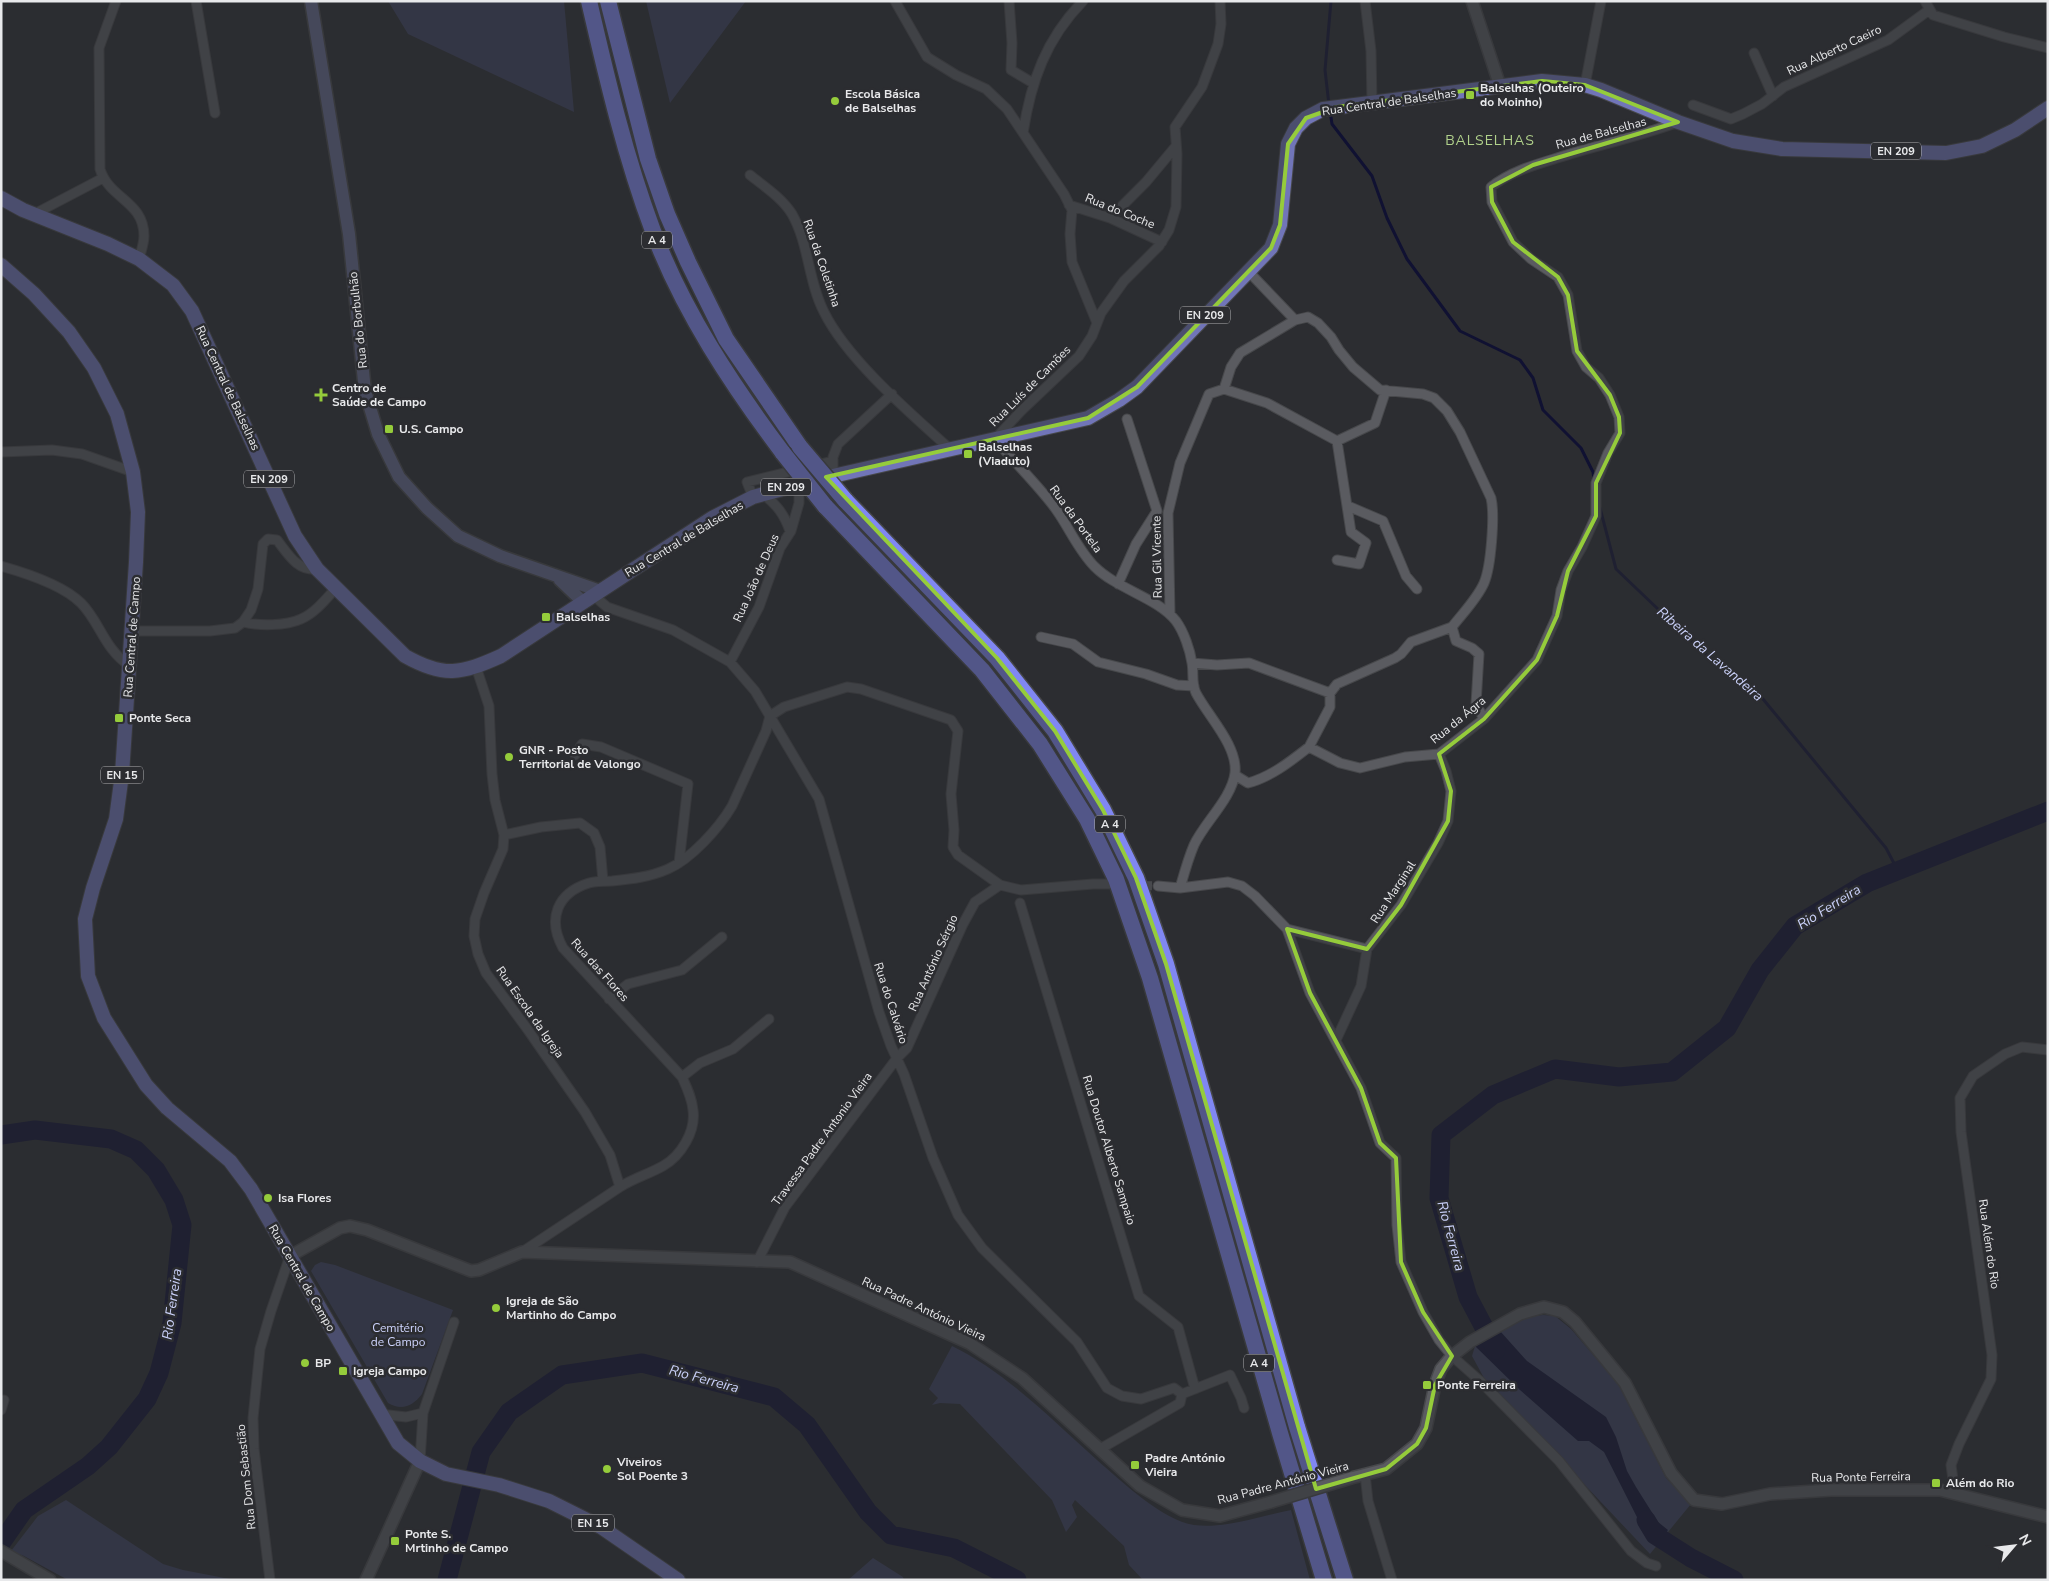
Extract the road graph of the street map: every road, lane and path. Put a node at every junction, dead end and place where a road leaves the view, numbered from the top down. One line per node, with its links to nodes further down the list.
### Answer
1 (116, 1): 28 (street)
2 (196, 1): 23 (street)
3 (311, 1): 60 (main road, Rua do Borbulhão)
4 (589, 1): 126 (highway, A 4, bridge)
5 (608, 1): 127 (highway, A 4, bridge)
6 (895, 1): 25 (street)
7 (1009, 1): 16 (street)
8 (1084, 1): 16 (street)
9 (1220, 1): 26 (street, Rua Luís de Camões)
10 (1365, 1): 20 (street)
11 (1472, 1): 18 (street)
12 (1602, 1): 17 (street)
13 (1927, 6): 14 (street); 19 (street, Rua Alberto Caeiro)
14 (2048, 48)
15 (1754, 53): 19 (street)
16 (1033, 83): 25 (street)
17 (1585, 85): 18 (main road, Rua Central de Balselhas / EN 209); 24 (main road, Rua Central de Balselhas / EN 209)
18 (1500, 86): 20 (main road, Rua Central de Balselhas / EN 209)
19 (1773, 96): 21 (street, Rua Alberto Caeiro)
20 (1372, 103): 36 (main road, Rua Central de Balselhas / EN 209)
21 (1693, 105)
22 (2048, 108): 24 (main road, Rua Central de Balselhas / EN 209)
23 (215, 113)
24 (1678, 122): 50 (street, Rua de Balselhas)
25 (1024, 133): 30 (street)
26 (1176, 146): 32 (street); 33 (street, Rua Luís de Camões)
27 (750, 175): 41 (street, Rua da Coletinha)
28 (103, 178): 31 (street); 34 (street)
29 (1, 198): 31 (main road, Rua Central de Balselhas / EN 209)
30 (1069, 205): 32 (street, Rua do Coche); 38 (street)
31 (35, 215): 34 (main road, Rua Central de Balselhas / EN 209)
32 (1110, 218): 33 (street, Rua do Coche)
33 (1162, 242): 38 (street, Rua Luís de Camões)
34 (139, 259): 59 (main road, Rua Central de Balselhas / EN 209)
35 (1, 265): 48 (main road, Rua Central de Campo / EN 15)
36 (1248, 271): 37 (street); 43 (main road, Rua Central de Balselhas / EN 209)
37 (1295, 320): 39 (street); 40 (street)
38 (1097, 323): 43 (street, Rua Luís de Camões)
39 (1224, 389): 44 (street); 55 (street, Rua Gil Vicente)
40 (1386, 390): 44 (street); 69 (street)
41 (892, 394): 45 (street, Rua da Coletinha); 47 (street)
42 (1127, 418): 54 (street)
43 (995, 439): 45 (main road, Rua Central de Balselhas / EN 209); 61 (street, Rua da Portela)
44 (1337, 442): 53 (street)
45 (950, 449): 49 (main road, Rua Central de Balselhas / EN 209)
46 (1, 452): 48 (street)
47 (833, 461): 49 (street); 52 (street)
48 (133, 472): 70 (main road, Rua Central de Campo / EN 15)
49 (833, 476): 51 (main road, Rua Central de Balselhas / EN 209)
50 (1596, 483): 79 (street, Rua da Ágra)
51 (794, 485): 52 (main road, Rua Central de Balselhas / EN 209); 56 (street, Rua João de Deus)
52 (758, 496): 56 (street, Rua João de Deus); 65 (main road, Rua Central de Balselhas / EN 209)
53 (1348, 506): 57 (street); 64 (street)
54 (1157, 511): 55 (street); 61 (street)
55 (1168, 513): 67 (street, Rua Gil Vicente)
56 (791, 531): 72 (street, Rua João de Deus)
57 (1337, 560)
58 (1, 566): 74 (street)
59 (317, 569): 63 (main road, Rua Central de Balselhas / EN 209); 68 (street)
60 (554, 575): 62 (main road); 65 (main road, Rua do Borbulhão)
61 (1118, 584): 67 (street, Rua da Portela)
62 (568, 586): 65 (main road); 66 (main road)
63 (336, 588): 68 (street); 75 (main road, Rua Central de Balselhas / EN 209)
64 (1417, 589)
65 (592, 596): 66 (main road, Rua Central de Balselhas / EN 209); 72 (street, Rua do Calvário)
66 (570, 610): 75 (main road, Rua Central de Balselhas / EN 209)
67 (1170, 614): 73 (street)
68 (243, 622): 70 (street)
69 (1452, 627): 77 (street); 79 (street)
70 (132, 631): 74 (main road, Rua Central de Campo / EN 15)
71 (1041, 636): 76 (street)
72 (730, 662): 78 (street, Rua do Calvário)
73 (1192, 663): 76 (street); 77 (street)
74 (130, 666): 103 (main road, Rua Central de Campo / EN 15)
75 (476, 667): 84 (street, Rua Escola da Igreja)
76 (1194, 686): 83 (street)
77 (1330, 693): 80 (street)
78 (770, 716): 85 (street, Rua das Flores); 88 (street); 99 (street, Rua do Calvário)
79 (1484, 719): 81 (street, Rua da Ágra)
80 (1309, 747): 81 (street, Rua da Ágra); 83 (street)
81 (1438, 754): 94 (street, Rua Marginal)
82 (575, 755): 85 (street)
83 (1234, 775): 90 (street)
84 (504, 835): 86 (street); 101 (street, Rua Escola da Igreja)
85 (679, 863): 86 (street, Rua das Flores)
86 (603, 881): 95 (street, Rua das Flores)
87 (1109, 884): 88 (street)
88 (1000, 885): 99 (street, Rua António Sérgio)
89 (1158, 886): 90 (street)
90 (1180, 888): 92 (street)
91 (1020, 903): 107 (street, Rua Doutor Alberto Sampaio)
92 (1287, 929): 94 (street); 97 (street)
93 (722, 937): 95 (street)
94 (1367, 950): 97 (street, Rua Marginal)
95 (609, 999): 100 (street, Rua das Flores)
96 (769, 1019): 100 (street)
97 (1336, 1040): 106 (street)
98 (2048, 1050): 117 (street, Rua Além do Rio)
99 (897, 1058): 104 (street, Travessa Padre Antonio Vieira); 108 (street, Rua do Calvário)
100 (682, 1077): 101 (street, Rua das Flores)
101 (620, 1187): 102 (street)
102 (522, 1252): 103 (street); 104 (street, Rua Padre António Vieira)
103 (290, 1256): 113 (main road, Rua Central de Campo / EN 15); 123 (street, Rua Dom Sebastião)
104 (757, 1262): 114 (street, Rua Padre António Vieira)
105 (454, 1322): 112 (street)
106 (1452, 1356): 116 (street, Rua Padre António Vieira); 118 (street, Rua Padre António Vieira); 121 (street)
107 (1195, 1389): 108 (street, Rua do Calvário); 110 (street, Rua do Calvário)
108 (1182, 1394): 114 (street, Rua do Calvário)
109 (4, 1400): 111 (street)
110 (1244, 1408)
111 (1, 1410)
112 (423, 1413): 113 (street); 115 (street)
113 (380, 1414): 115 (main road, Rua Central de Campo / EN 15)
114 (1100, 1449): 116 (street, Rua Padre António Vieira, bridge)
115 (420, 1461): 124 (street); 125 (main road, Rua Central de Campo / EN 15)
116 (1365, 1474): 128 (street)
117 (1955, 1494): 118 (street, Rua Ponte Ferreira); 119 (street, Rua Ponte Ferreira)
118 (1703, 1502)
119 (2048, 1517)
120 (4, 1553): 122 (street)
121 (1656, 1566)
122 (50, 1580)
123 (270, 1580)
124 (366, 1580)
125 (678, 1580)
126 (1324, 1580)
127 (1345, 1580)
128 (1392, 1580)

